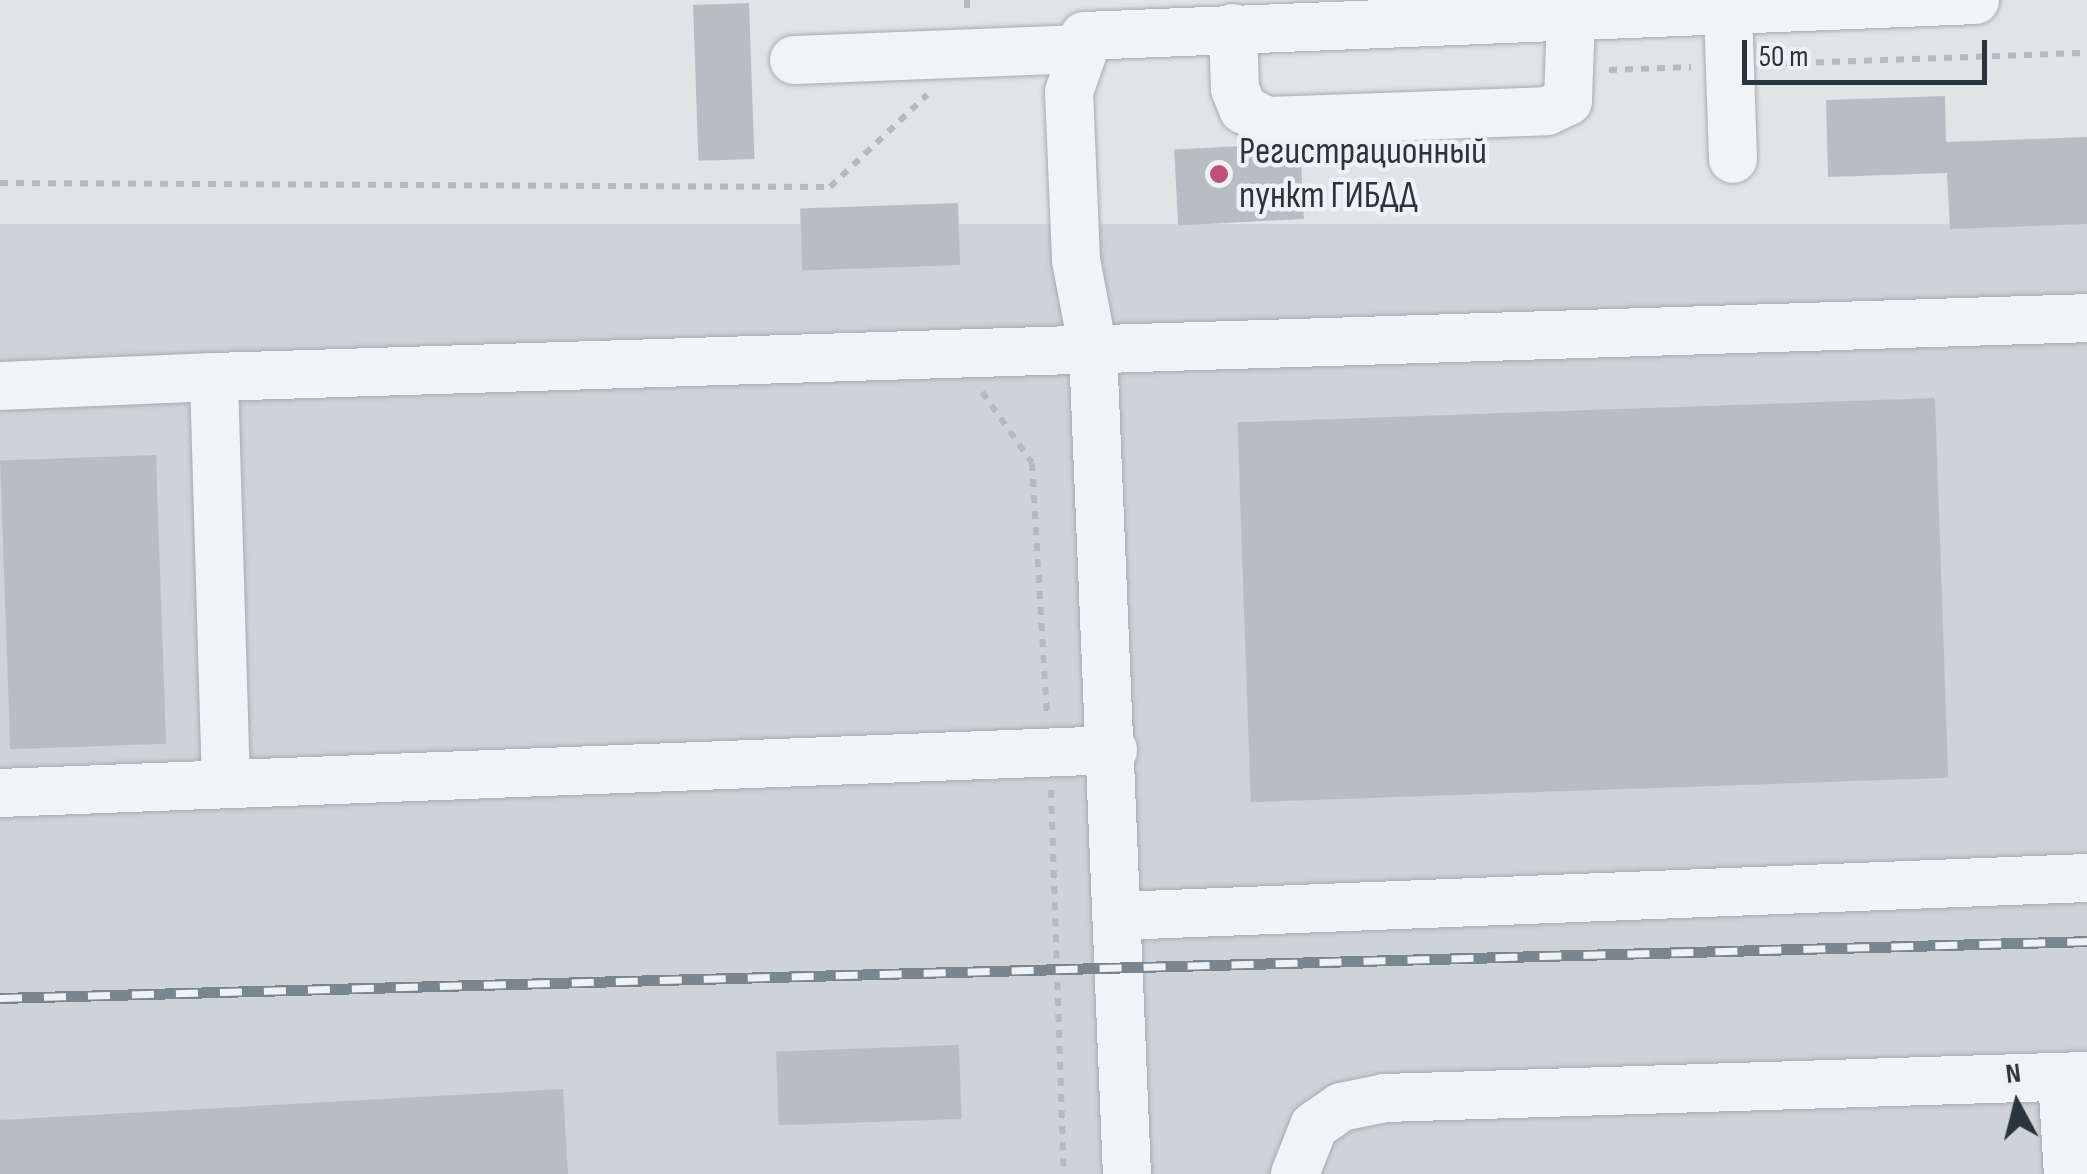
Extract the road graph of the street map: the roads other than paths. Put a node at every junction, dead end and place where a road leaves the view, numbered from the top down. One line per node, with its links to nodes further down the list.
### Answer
1 (1975, 0): 2 (lane)
2 (1728, 9): 3 (lane); 7 (lane)
3 (1571, 16): 5 (lane); 5 (lane)
4 (1083, 28): 5 (lane); 6 (lane); 9 (lane)
5 (1233, 28)
6 (794, 60)
7 (1733, 160)
8 (2087, 318): 9 (lane)
9 (1093, 350): 10 (lane); 12 (lane)
10 (214, 377): 11 (lane); 13 (lane)
11 (0, 386)
12 (1113, 750): 13 (lane); 16 (lane)
13 (226, 784): 14 (lane)
14 (0, 793)
15 (2087, 878): 16 (lane)
16 (1119, 916): 18 (lane)
17 (2075, 1076): 19 (lane); 20 (lane)
18 (1127, 1174)
19 (1295, 1174)
20 (2068, 1174)

